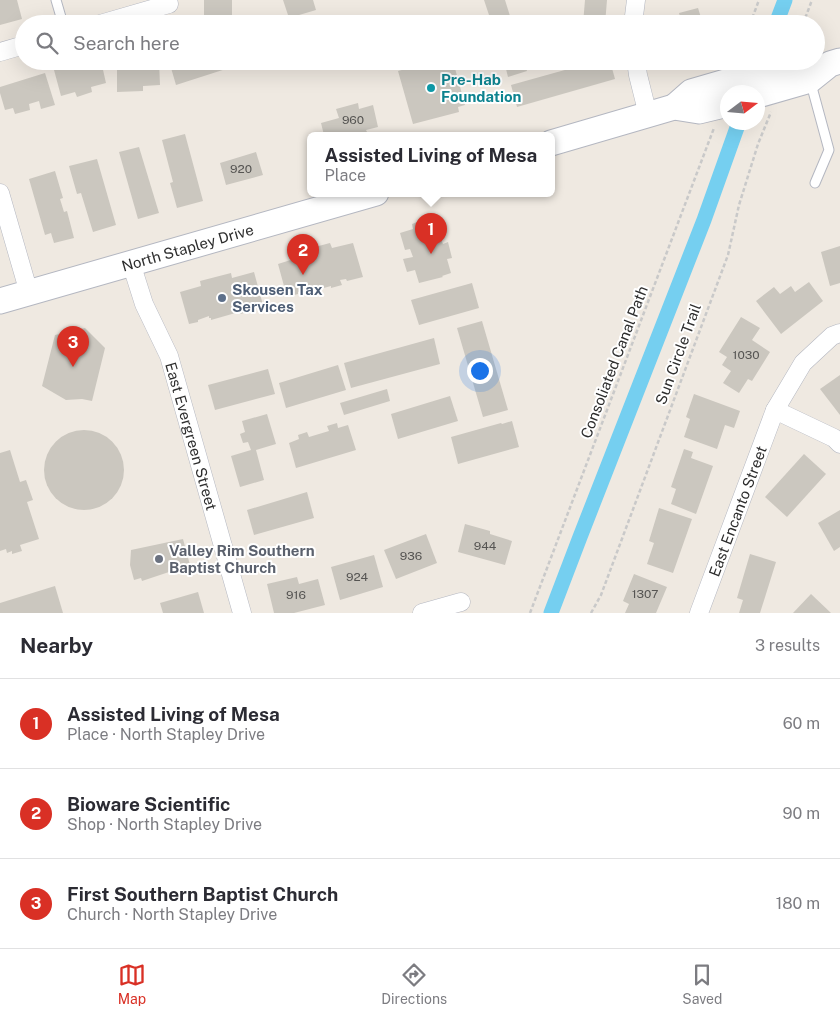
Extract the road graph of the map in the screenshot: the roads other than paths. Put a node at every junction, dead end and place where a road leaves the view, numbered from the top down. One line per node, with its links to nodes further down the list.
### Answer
1 (56, 0): 4 (lane)
2 (168, 0): 5 (street)
3 (636, 0): 6 (street)
4 (60, 15)
5 (131, 15)
6 (634, 15)
7 (15, 48): 8 (street)
8 (0, 52)
9 (637, 70): 16 (street)
10 (802, 70): 13 (main road)
11 (807, 70): 14 (main road)
12 (815, 70): 18 (lane)
13 (765, 86)
14 (769, 97)
15 (720, 103): 16 (main road)
16 (648, 115): 17 (main road)
17 (555, 141)
18 (815, 183)
19 (0, 193): 22 (street)
20 (362, 197): 21 (main road, North Stapley Drive)
21 (131, 263): 22 (main road, North Stapley Drive); 28 (street, East Evergreen Street)
22 (29, 293): 23 (main road, North Stapley Drive)
23 (0, 301)
24 (840, 333): 25 (street, East Encanto Street)
25 (775, 410): 26 (street); 30 (street, East Encanto Street)
26 (840, 444)
27 (461, 602): 29 (street)
28 (242, 613)
29 (422, 613)
30 (699, 613)

